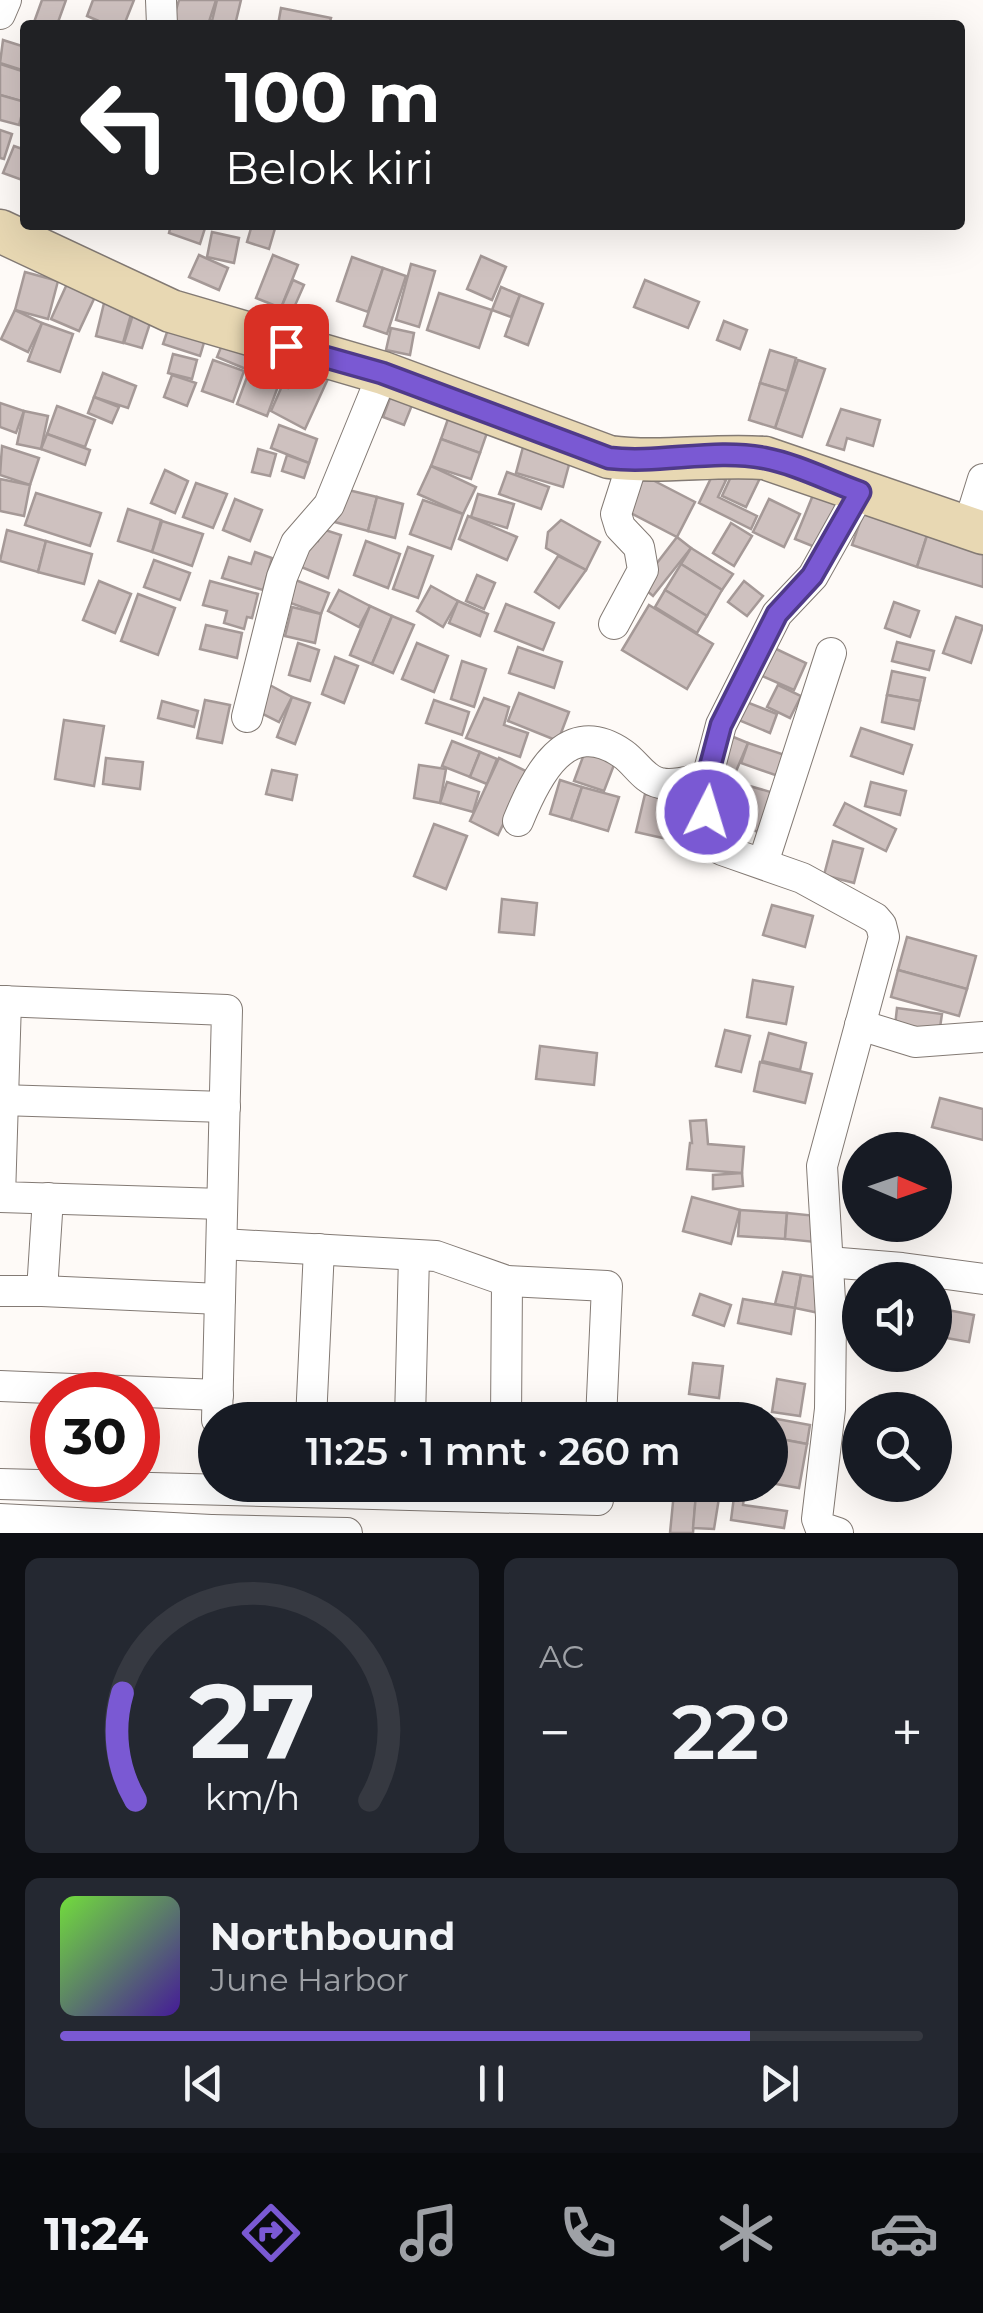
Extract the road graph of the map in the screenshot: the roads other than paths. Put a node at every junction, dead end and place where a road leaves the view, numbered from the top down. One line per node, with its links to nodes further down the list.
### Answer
1 (6, 0): 2 (street)
2 (0, 14)
3 (3, 242): 4 (main road)
4 (382, 373): 5 (main road); 11 (street)
5 (633, 461): 7 (main road); 9 (street)
6 (983, 478): 8 (street)
7 (860, 492): 8 (main road); 12 (street)
8 (975, 530)
9 (614, 624)
10 (830, 653): 14 (street)
11 (247, 717)
12 (707, 778): 13 (street); 14 (street)
13 (518, 821)
14 (763, 863): 16 (street)
15 (3, 1001): 18 (street); 19 (street)
16 (860, 1025): 17 (street); 25 (street)
17 (983, 1037)
18 (2, 1100): 19 (street); 20 (street)
19 (225, 1108): 21 (street)
20 (48, 1198): 21 (street); 29 (street)
21 (222, 1204): 22 (street)
22 (222, 1244): 23 (street); 30 (street)
23 (319, 1250): 24 (street); 33 (street)
24 (414, 1255): 27 (street); 34 (street)
25 (828, 1262): 26 (street); 41 (street)
26 (983, 1279)
27 (507, 1281): 35 (street); 36 (street)
28 (0, 1291): 29 (street)
29 (42, 1291): 30 (street)
30 (220, 1299): 32 (street)
31 (0, 1386): 37 (street)
32 (218, 1402)
33 (312, 1402)
34 (410, 1402)
35 (506, 1402)
36 (603, 1402)
37 (198, 1406)
38 (0, 1484): 39 (street)
39 (198, 1487)
40 (0, 1519): 42 (street)
41 (826, 1531)
42 (211, 1532): 43 (street)
43 (347, 1533)

